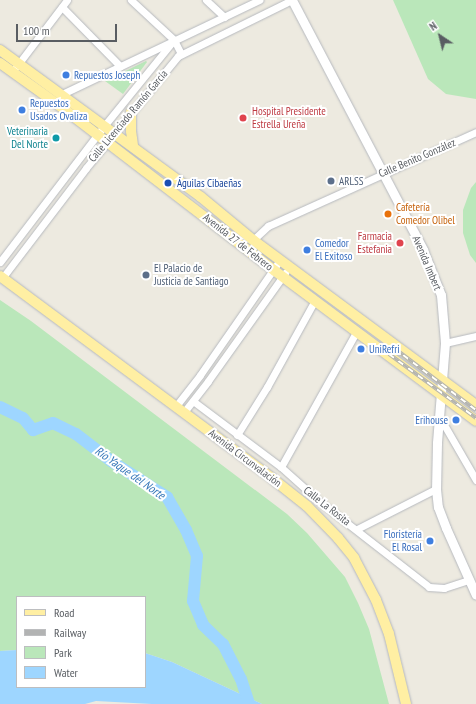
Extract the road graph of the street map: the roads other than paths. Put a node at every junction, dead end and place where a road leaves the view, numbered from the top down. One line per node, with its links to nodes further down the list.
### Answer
1 (67, 0): 6 (street)
2 (131, 0): 8 (street)
3 (206, 0): 7 (street)
4 (259, 0): 7 (street, Calle Licenciado Ramón García)
5 (292, 0): 10 (street, Calle Licenciado Ramón García); 23 (main road, Avenida Imbert)
6 (62, 7): 12 (street); 13 (street)
7 (224, 17): 8 (street, Calle Licenciado Ramón García)
8 (174, 40): 10 (street); 13 (street); 17 (street, Calle Licenciado Ramón García)
9 (0, 50): 12 (main road, Avenida 27 de Febrero)
10 (181, 54): 16 (street, Calle Licenciado Ramón García)
11 (0, 63): 14 (main road, Avenida 27 de Febrero)
12 (19, 64): 14 (street); 15 (main road, Avenida 27 de Febrero)
13 (120, 66): 15 (street)
14 (12, 72): 20 (main road, Avenida 27 de Febrero)
15 (60, 95): 17 (main road, Avenida 27 de Febrero)
16 (131, 112): 19 (street, Calle Licenciado Ramón García); 22 (main road)
17 (104, 126): 19 (main road, Avenida 27 de Febrero); 20 (street, Calle Licenciado Ramón García)
18 (476, 132): 23 (street, Calle Benito González)
19 (114, 133): 21 (street, Calle Licenciado Ramón García); 22 (main road, Avenida 27 de Febrero)
20 (97, 135): 21 (main road, Avenida 27 de Febrero); 25 (street, Calle Licenciado Ramón García)
21 (106, 142): 27 (main road, Avenida 27 de Febrero); 28 (street, Calle Licenciado Ramón García)
22 (133, 146): 24 (main road, Avenida 27 de Febrero)
23 (383, 172): 24 (street, Calle Benito González); 32 (main road, Avenida Imbert)
24 (253, 240): 26 (main road, Avenida 27 de Febrero)
25 (0, 262)
26 (284, 264): 27 (street); 27 (street); 33 (main road, Avenida 27 de Febrero)
27 (279, 274): 29 (main road, Avenida 27 de Febrero); 35 (street); 37 (street)
28 (1, 277): 37 (main road, Avenida Circunvalación)
29 (315, 300): 30 (main road, Avenida 27 de Febrero); 40 (street)
30 (356, 332): 34 (main road, Avenida 27 de Febrero); 41 (street)
31 (476, 336): 32 (street)
32 (445, 344): 33 (main road, Avenida Imbert)
33 (442, 380): 34 (main road, Avenida Imbert); 36 (main road, Avenida 27 de Febrero)
34 (440, 395): 38 (main road, Avenida Imbert); 39 (main road, Avenida 27 de Febrero)
35 (193, 401): 37 (street); 40 (street, Calle La Rosita)
36 (476, 405)
37 (180, 409): 47 (main road, Avenida Circunvalación)
38 (439, 416): 42 (street); 43 (main road, Avenida Imbert)
39 (476, 421)
40 (237, 434): 41 (street, Calle La Rosita)
41 (281, 467): 44 (street, Calle La Rosita)
42 (476, 480)
43 (436, 489): 44 (street); 45 (main road, Avenida Imbert)
44 (357, 529): 45 (street, Calle La Rosita)
45 (468, 580): 46 (main road, Avenida Imbert)
46 (476, 595)
47 (406, 704)

